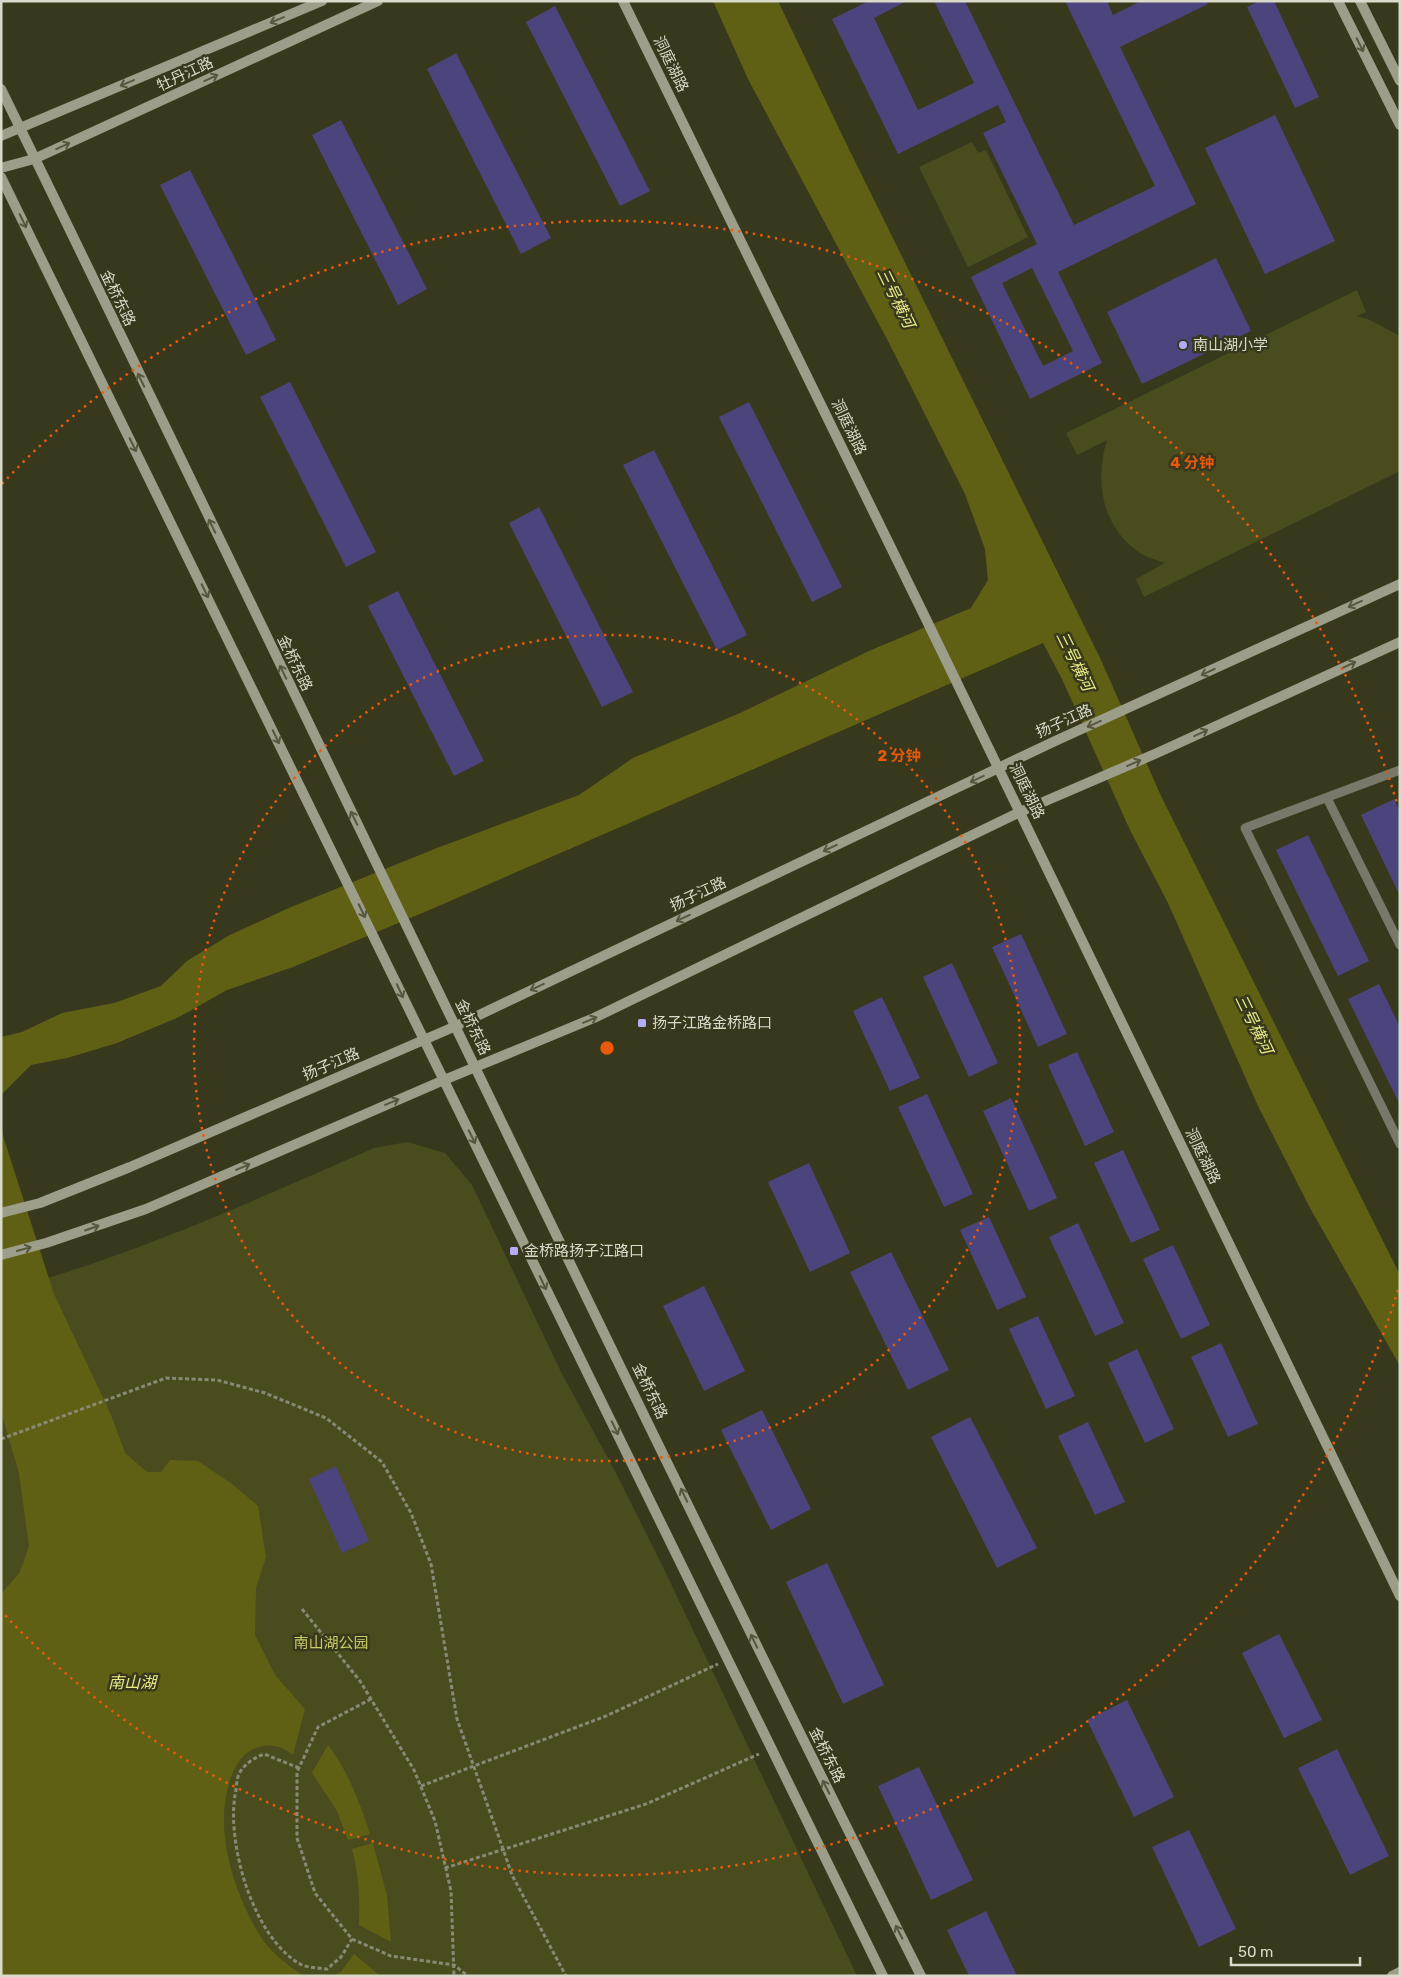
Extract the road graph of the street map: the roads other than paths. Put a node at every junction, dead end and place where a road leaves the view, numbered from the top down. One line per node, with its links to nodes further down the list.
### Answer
1 (322, 1): 9 (street, 牡丹江路, one-way to 9)
2 (378, 1): 11 (street, 牡丹江路, one-way to 2)
3 (623, 1): 16 (street, 洞庭湖路)
4 (1338, 1): 8 (street, one-way to 8)
5 (1360, 1): 6 (street)
6 (1400, 81)
7 (1, 89): 9 (street, 金桥东路)
8 (1400, 126)
9 (20, 128): 10 (street, 牡丹江路); 11 (street, 金桥东路)
10 (1, 136)
11 (34, 159): 12 (street, 牡丹江路); 21 (street, 金桥东路, one-way to 11)
12 (1, 168)
13 (1, 177): 22 (street, one-way to 22)
14 (1400, 584): 16 (street, 扬子江路, one-way to 16)
15 (1400, 642): 19 (street, one-way to 15)
16 (999, 769): 19 (street, 洞庭湖路); 21 (street, 扬子江路, one-way to 21)
17 (1400, 770): 18 (lane)
18 (1327, 798): 20 (lane); 25 (lane)
19 (1020, 812): 23 (street, one-way to 19); 28 (street, 洞庭湖路)
20 (1400, 945)
21 (456, 1026): 22 (street, 扬子江路); 23 (street, 金桥东路)
22 (423, 1040): 24 (street); 26 (street, 扬子江路)
23 (476, 1066): 24 (street); 31 (street, 金桥东路, one-way to 23)
24 (444, 1080): 27 (street, one-way to 24); 30 (street, one-way to 30)
25 (1400, 1144)
26 (1, 1213)
27 (1, 1255)
28 (1400, 1596)
29 (1400, 1972): 32 (street)
30 (883, 1976)
31 (921, 1976)
32 (1392, 1976)

